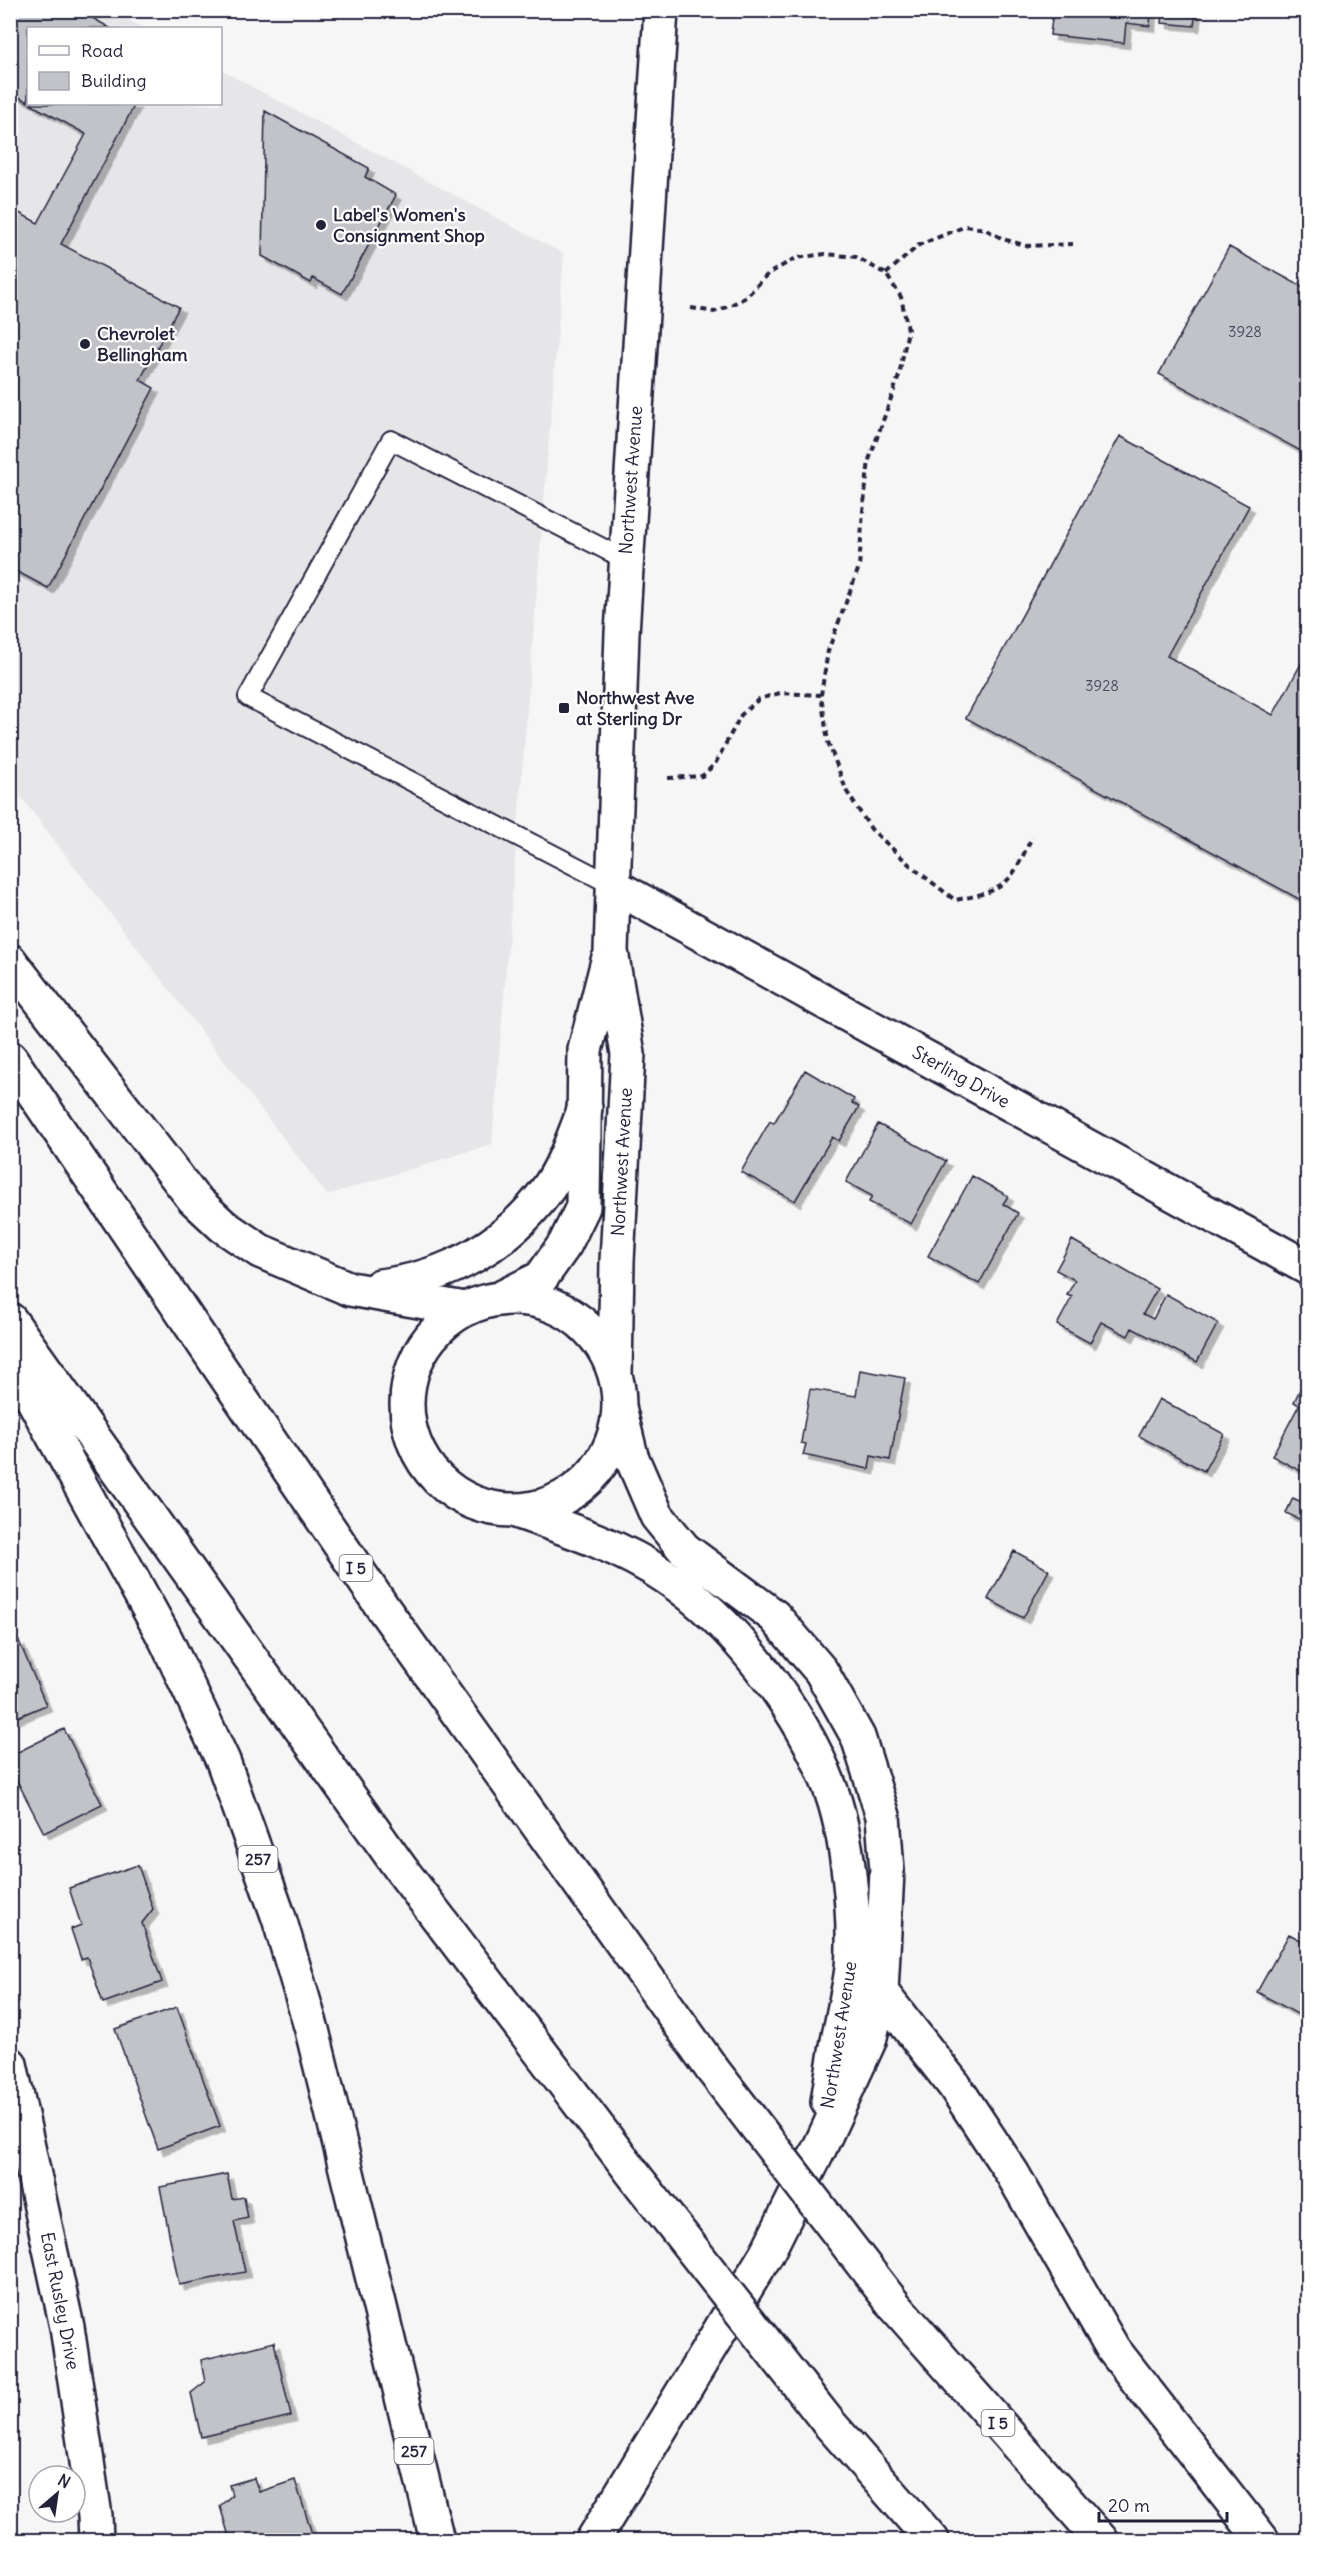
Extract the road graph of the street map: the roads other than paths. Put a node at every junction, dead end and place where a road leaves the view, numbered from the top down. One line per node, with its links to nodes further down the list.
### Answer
1 (661, 10): 2 (main road, Northwest Avenue)
2 (627, 560): 3 (main road, Northwest Avenue); 3 (lane)
3 (614, 886): 4 (main road, Northwest Avenue); 8 (main road, Sterling Drive)
4 (611, 951): 7 (main road, Northwest Avenue); 14 (main road, Northwest Avenue)
5 (10, 962): 9 (main road)
6 (10, 1058): 24 (main road, I 5, bridge)
7 (585, 1108): 9 (main road); 10 (main road, Northwest Avenue)
8 (1308, 1268)
9 (350, 1289): 11 (main road)
10 (499, 1299): 11 (main road); 14 (main road)
11 (465, 1309): 16 (main road)
12 (10, 1320): 23 (main road, bridge)
13 (10, 1363): 21 (main road, 257)
14 (615, 1375): 15 (main road)
15 (619, 1407): 16 (main road); 17 (main road, Northwest Avenue)
16 (513, 1509): 19 (main road, Northwest Avenue)
17 (881, 1992): 19 (main road, Northwest Avenue); 25 (main road)
18 (10, 2064): 20 (main road, East Rusley Drive)
19 (820, 2148): 22 (main road, Northwest Avenue)
20 (96, 2541)
21 (437, 2541)
22 (593, 2541)
23 (932, 2541)
24 (1101, 2541)
25 (1262, 2541)

